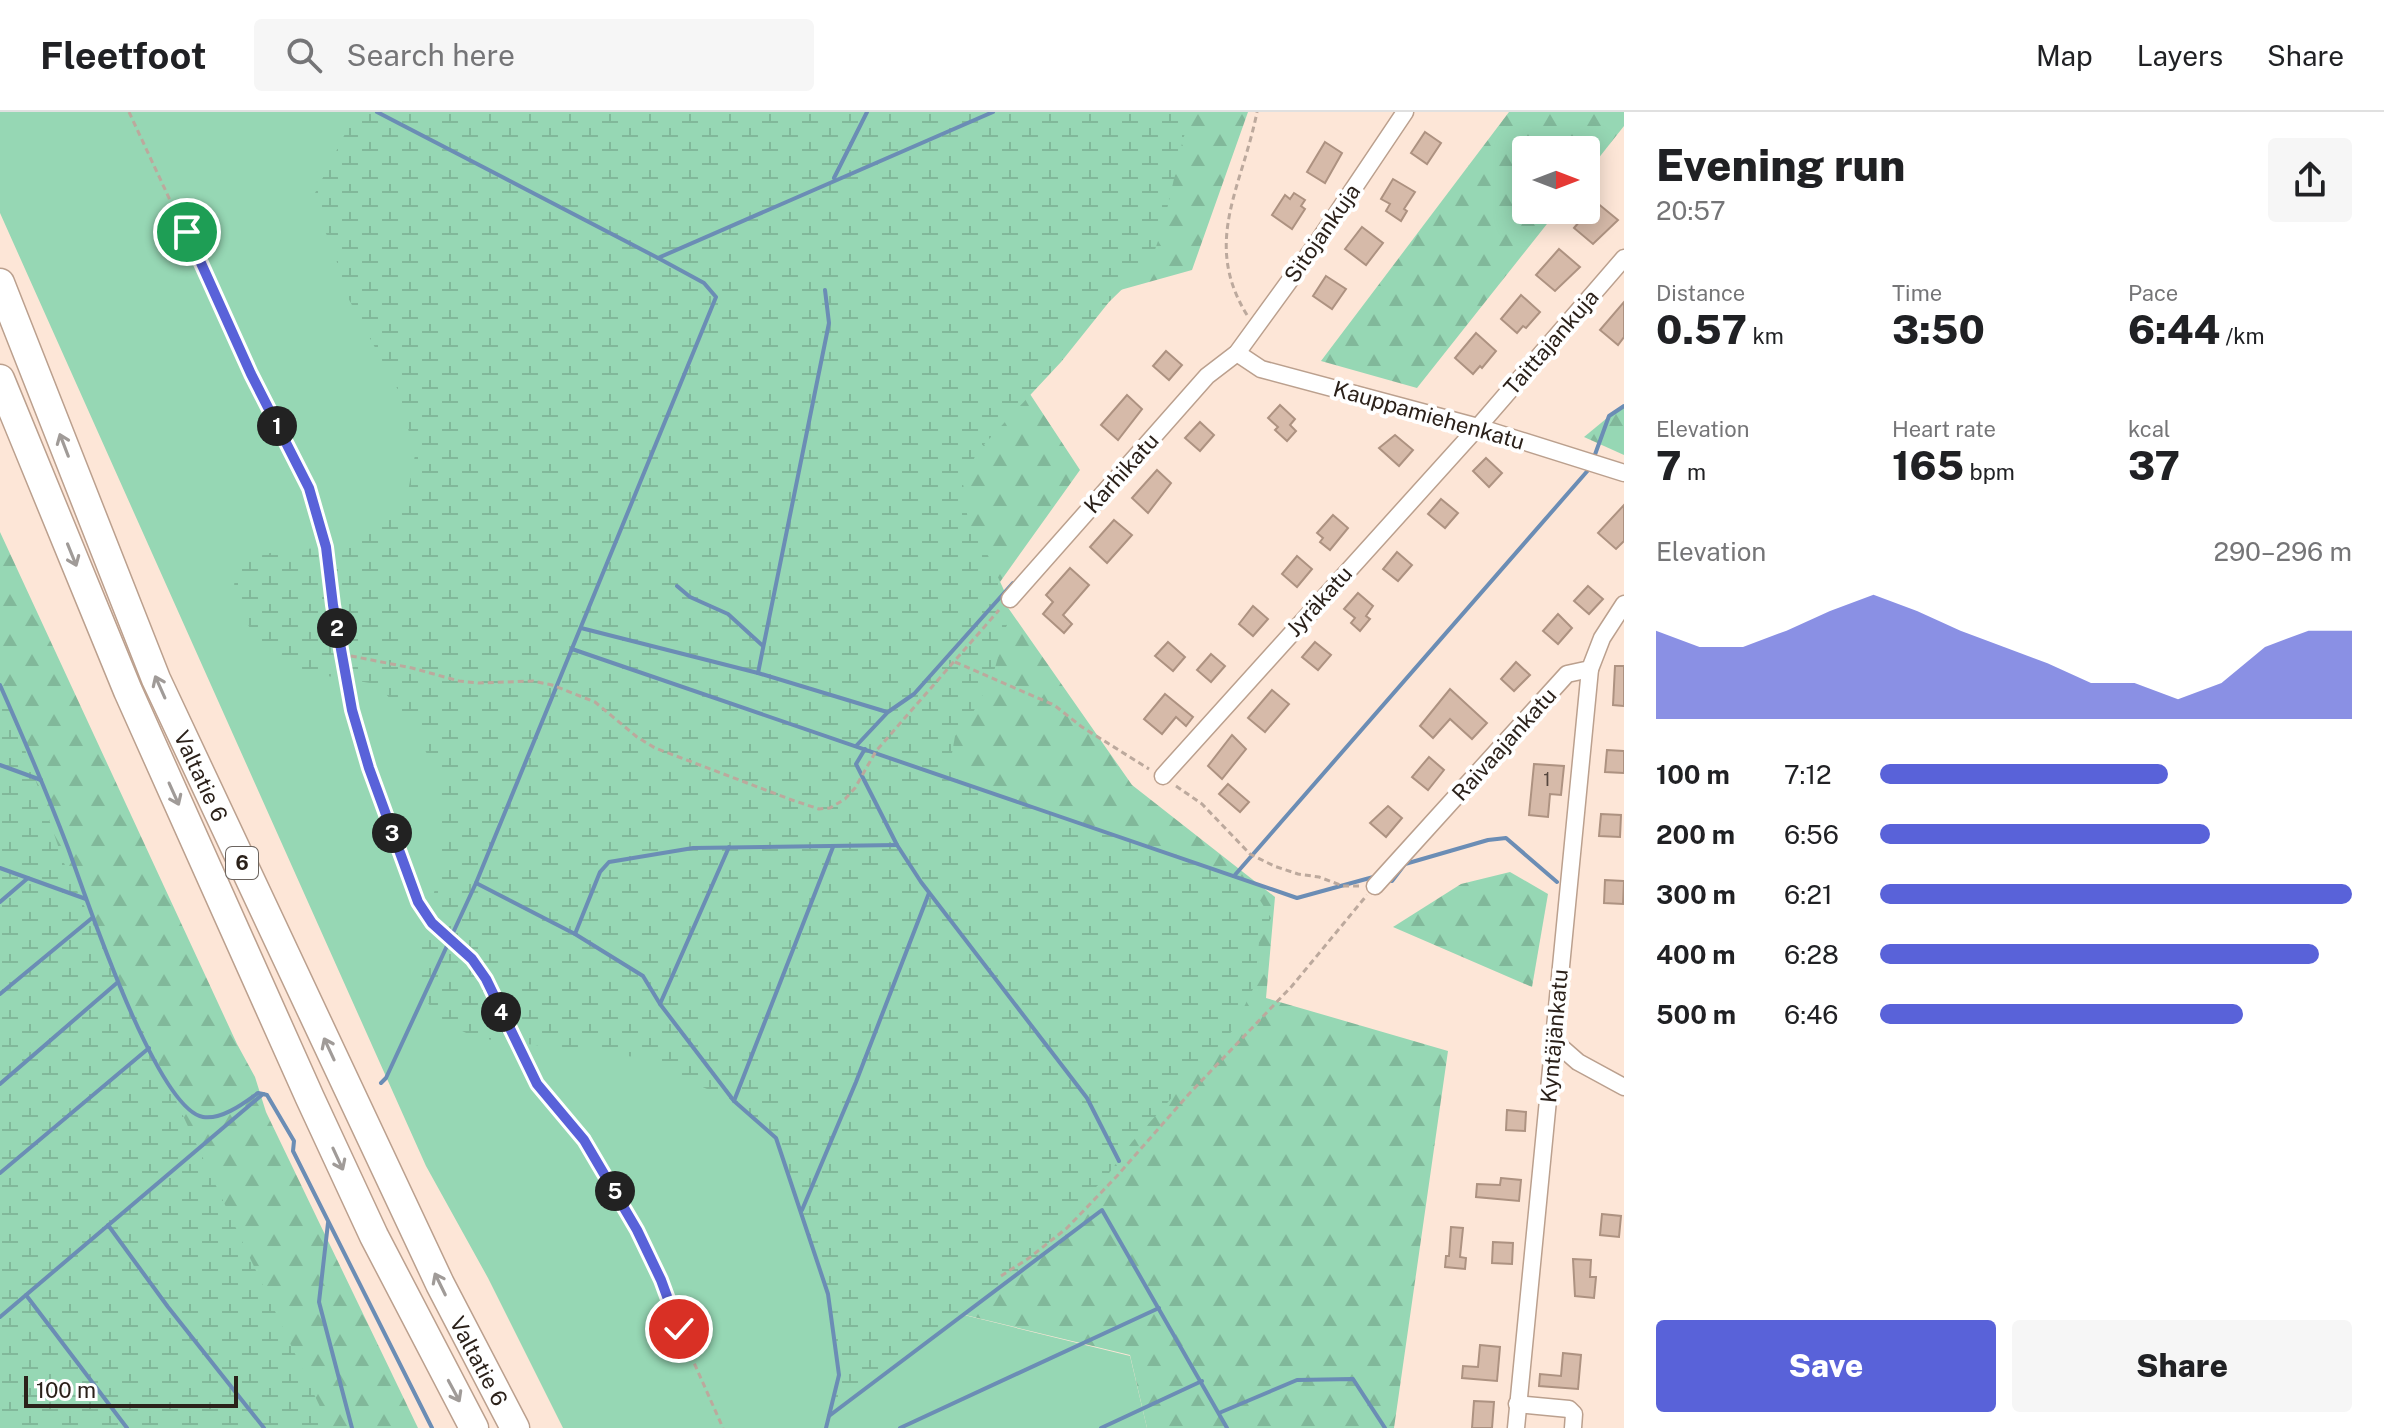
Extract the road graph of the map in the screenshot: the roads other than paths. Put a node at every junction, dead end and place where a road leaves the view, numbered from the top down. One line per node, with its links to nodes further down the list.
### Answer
1 (1405, 112): 4 (street, Sitojankuja)
2 (1624, 258): 6 (street, Taittajankuja)
3 (0, 283): 17 (highway, Valtatie 6 / 6, one-way to 3)
4 (1237, 353): 6 (street, Kauppamiehenkatu); 8 (street, Karhikatu)
5 (0, 379): 16 (highway, Valtatie 6 / 6, one-way to 16)
6 (1478, 427): 7 (street, Kauppamiehenkatu); 11 (street, Jyräkatu)
7 (1624, 473)
8 (1010, 599)
9 (1624, 604): 10 (street)
10 (1590, 669): 12 (street, Raivaajankatu); 13 (street, Kyntäjänkatu)
11 (1163, 776)
12 (1375, 886)
13 (1554, 1041): 14 (street); 15 (street, Kyntäjänkatu)
14 (1624, 1087)
15 (1517, 1404): 18 (street, Kyntäjänkatu); 19 (street)
16 (474, 1428)
17 (515, 1428)
18 (1516, 1428)
19 (1573, 1428)

